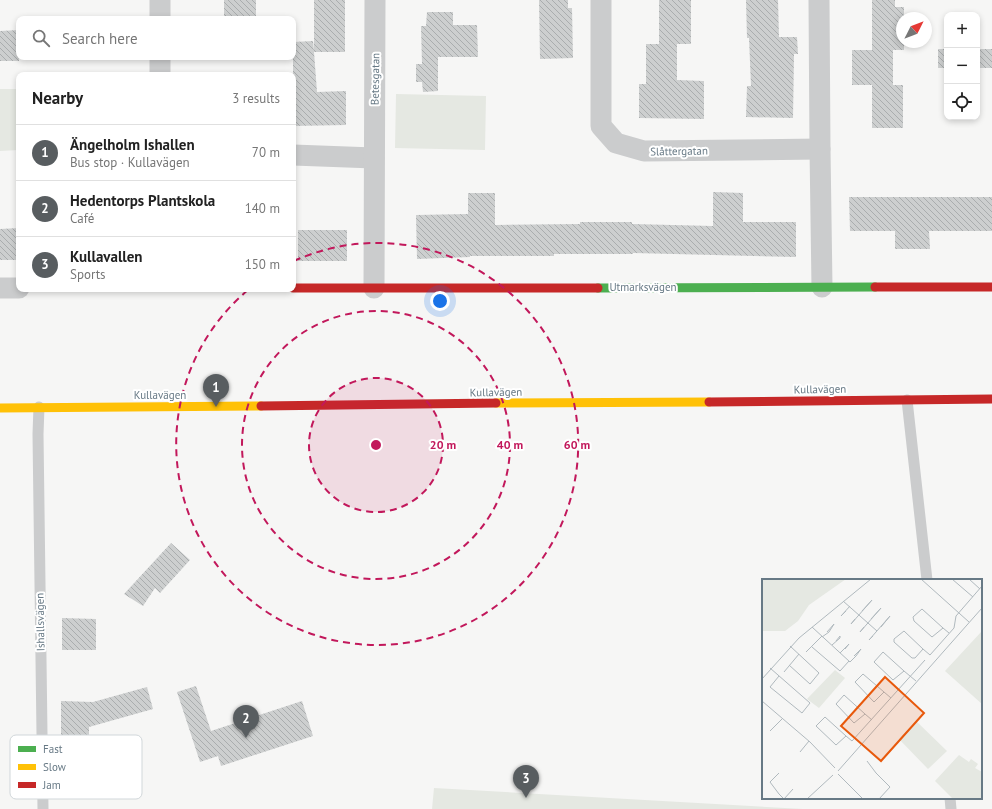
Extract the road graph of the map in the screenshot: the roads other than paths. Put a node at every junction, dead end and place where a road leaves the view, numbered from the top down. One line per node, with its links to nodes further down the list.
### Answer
1 (160, 0): 5 (street)
2 (376, 0): 10 (street, Betesgatan)
3 (601, 0): 8 (street, Slåttergatan)
4 (819, 0): 8 (street)
5 (160, 16)
6 (160, 60): 7 (street)
7 (160, 72)
8 (820, 149): 11 (street)
9 (296, 155): 10 (street)
10 (374, 158): 16 (street, Betesgatan)
11 (822, 287): 12 (street, Utmarksvägen); 16 (street, Utmarksvägen)
12 (992, 287)
13 (0, 288): 14 (street)
14 (16, 288)
15 (296, 288): 16 (street, Utmarksvägen)
16 (374, 288)
17 (992, 399): 18 (street, Kullavägen)
18 (907, 400): 19 (street, Kullavägen); 21 (lane)
19 (39, 407): 20 (street, Kullavägen); 22 (lane, Ishallsvägen)
20 (0, 408)
21 (927, 579)
22 (41, 735)
23 (42, 799): 25 (lane, Ishallsvägen)
24 (950, 799): 26 (lane)
25 (42, 809)
26 (951, 809)

